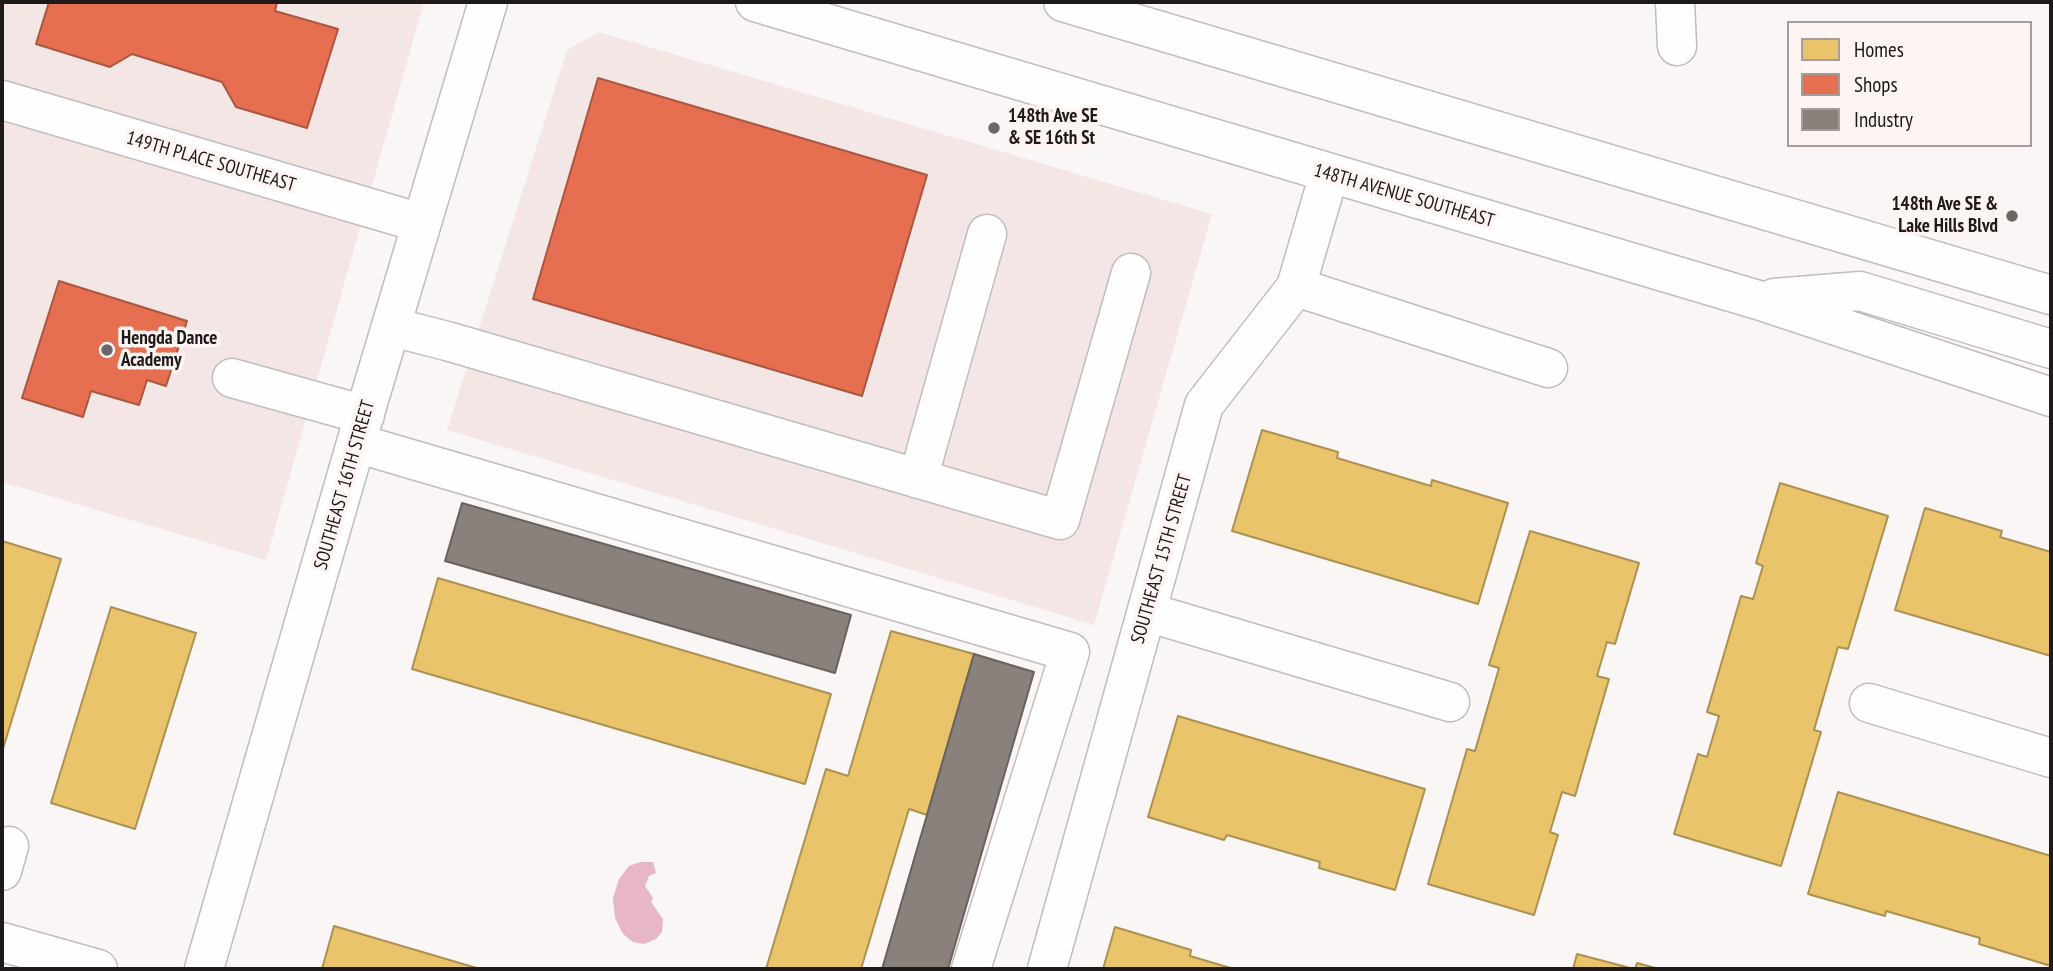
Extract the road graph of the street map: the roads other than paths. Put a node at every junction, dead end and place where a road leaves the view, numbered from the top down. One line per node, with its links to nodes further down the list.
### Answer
1 (488, 2): 8 (main road, SOUTHEAST 16TH STREET)
2 (755, 2): 7 (main road, 148TH AVENUE SOUTHEAST)
3 (1063, 2): 12 (main road)
4 (1675, 2): 5 (main road)
5 (1677, 46)
6 (2, 100): 8 (main road, 149TH PLACE SOUTHEAST)
7 (1329, 174): 11 (main road, SOUTHEAST 15TH STREET); 13 (main road, 148TH AVENUE SOUTHEAST)
8 (421, 223): 14 (main road, SOUTHEAST 16TH STREET)
9 (986, 234): 20 (main road)
10 (1131, 273): 20 (main road)
11 (1296, 287): 16 (main road); 21 (main road, SOUTHEAST 15TH STREET)
12 (2051, 295)
13 (1758, 300): 15 (main road); 18 (main road, 148TH AVENUE SOUTHEAST)
14 (391, 327): 19 (main road, SOUTHEAST 16TH STREET); 20 (main road)
15 (2051, 349)
16 (1548, 368)
17 (232, 378): 19 (main road)
18 (2051, 397)
19 (361, 429): 27 (main road, SOUTHEAST 16TH STREET); 28 (main road)
20 (918, 479)
21 (1147, 612): 22 (main road); 29 (main road, SOUTHEAST 15TH STREET)
22 (1450, 702)
23 (1869, 704): 24 (main road)
24 (2051, 758)
25 (2, 942): 26 (main road)
26 (98, 969)
27 (204, 969)
28 (971, 969)
29 (1047, 969)

